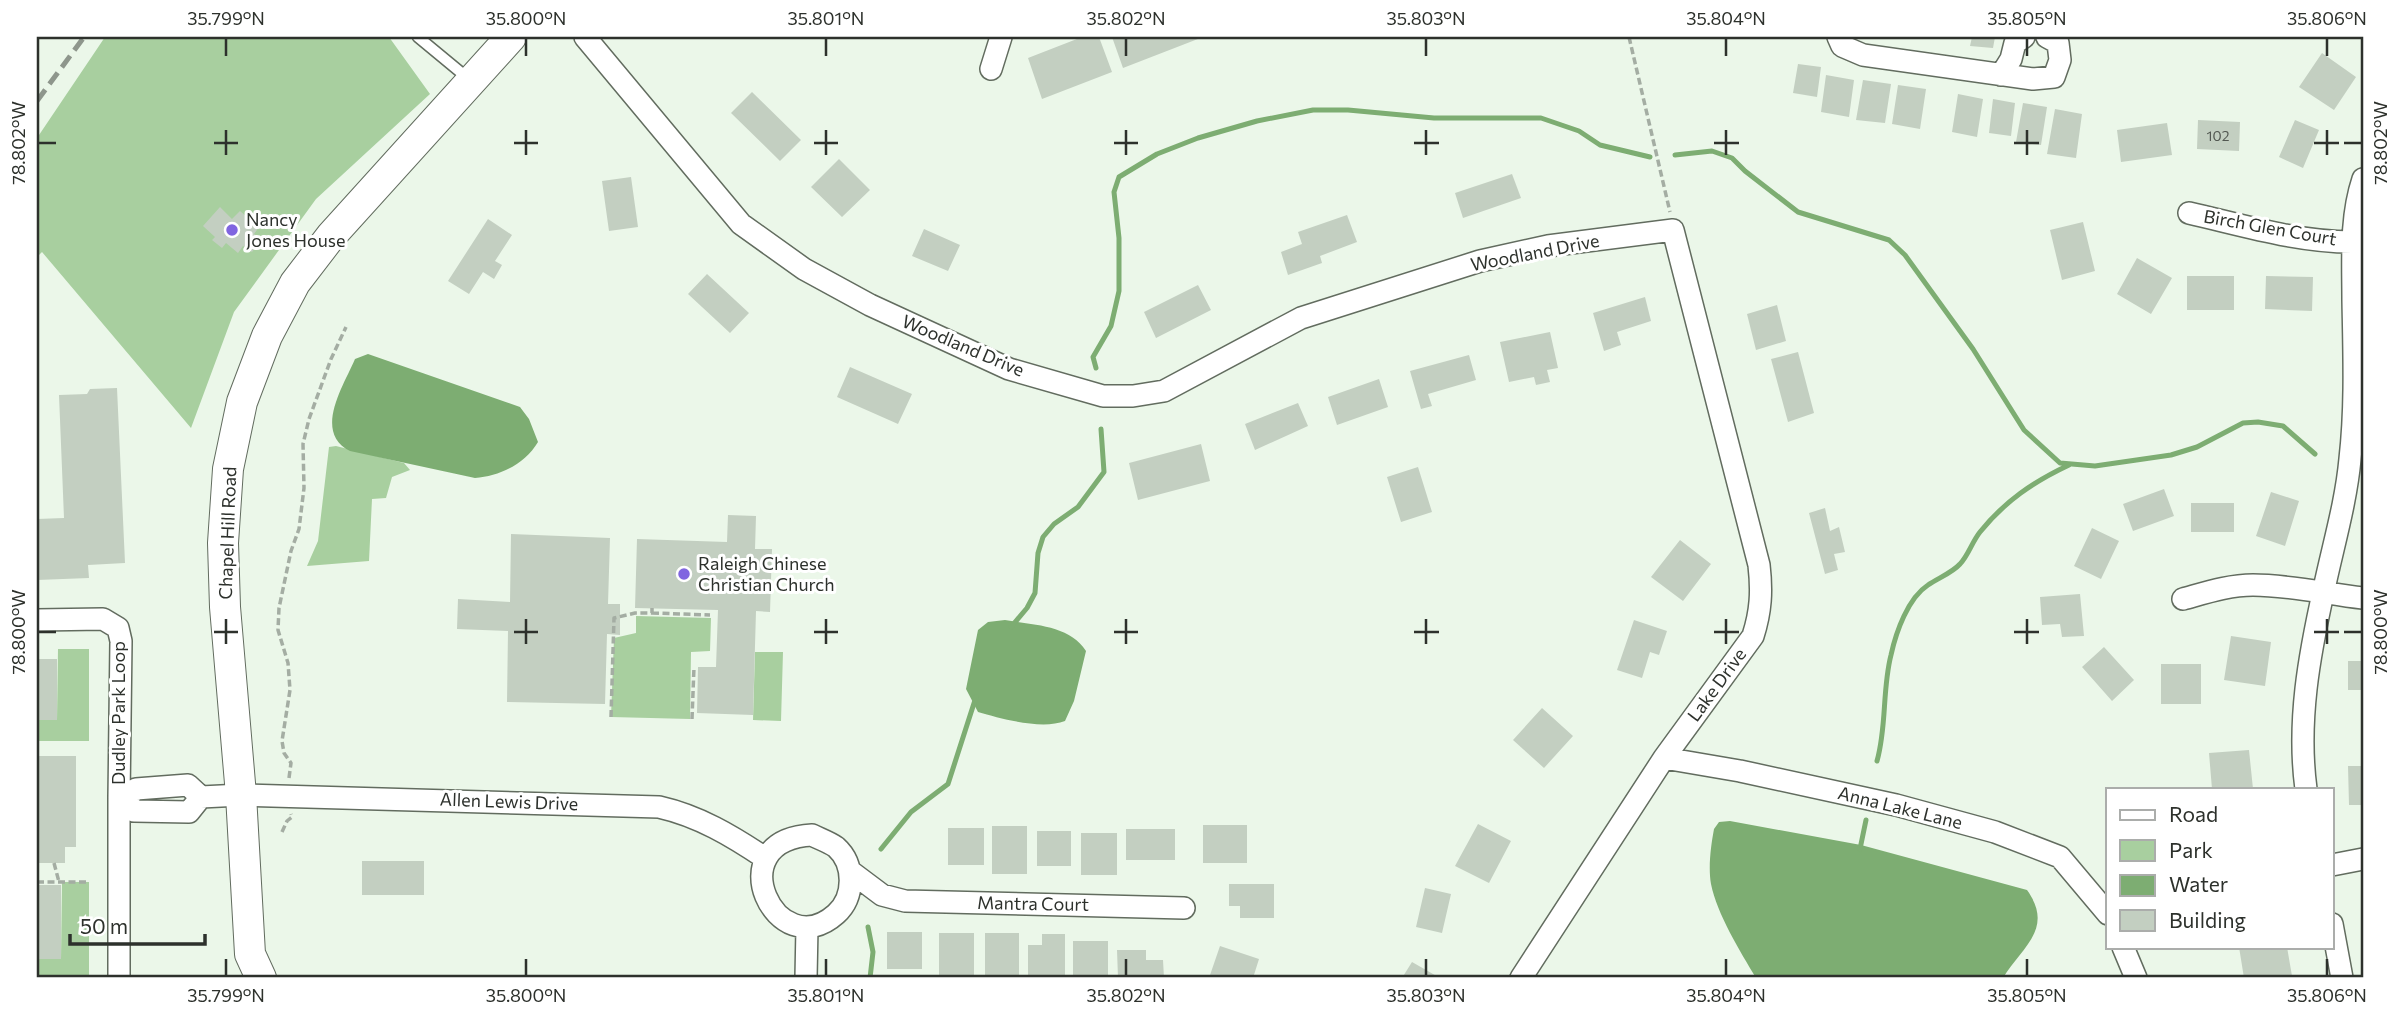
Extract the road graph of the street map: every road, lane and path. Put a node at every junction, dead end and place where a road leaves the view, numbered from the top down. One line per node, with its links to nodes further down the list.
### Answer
1 (418, 37): 11 (lane)
2 (511, 37): 11 (main road, Chapel Hill Road)
3 (585, 37): 14 (street, Woodland Drive)
4 (1001, 37): 9 (street)
5 (1629, 37): 14 (path)
6 (1839, 37): 10 (street)
7 (2025, 37): 10 (street)
8 (2047, 37): 10 (street)
9 (991, 69)
10 (2001, 75)
11 (471, 80): 30 (main road, Chapel Hill Road)
12 (2363, 179): 15 (street)
13 (2189, 213): 15 (street, Birch Glen Court)
14 (1673, 230): 27 (street, Lake Drive)
15 (2352, 242): 17 (street)
16 (346, 327): 28 (path)
17 (2323, 592): 18 (street); 19 (street); 29 (street)
18 (2363, 598)
19 (2183, 599)
20 (710, 615): 22 (path)
21 (608, 618): 22 (path)
22 (614, 618): 25 (path)
23 (37, 620): 32 (street, Dudley Park Loop)
24 (694, 667): 26 (path)
25 (611, 717)
26 (692, 719)
27 (1664, 758): 46 (street, Anna Lake Lane); 53 (street, Lake Drive)
28 (289, 772)
29 (2306, 788)
30 (241, 795): 31 (street, Allen Lewis Drive); 35 (street, Allen Lewis Drive); 50 (main road, Chapel Hill Road)
31 (201, 797): 32 (street, Dudley Park Loop)
32 (122, 798): 51 (street, Dudley Park Loop)
33 (291, 814): 34 (path)
34 (282, 832)
35 (765, 859): 39 (street); 47 (street)
36 (2363, 859): 38 (street)
37 (54, 863): 41 (path)
38 (2334, 864)
39 (850, 872): 43 (street, Mantra Court); 44 (street)
40 (37, 882): 41 (path)
41 (59, 882): 42 (path)
42 (89, 883)
43 (882, 895): 44 (street, Mantra Court); 45 (street, Mantra Court)
44 (846, 902): 47 (street)
45 (1184, 908)
46 (2106, 912)
47 (807, 928): 52 (street)
48 (2334, 935): 55 (street)
49 (2123, 948): 54 (street)
50 (250, 970)
51 (119, 978)
52 (807, 978)
53 (1521, 978)
54 (2136, 978)
55 (2342, 978)

